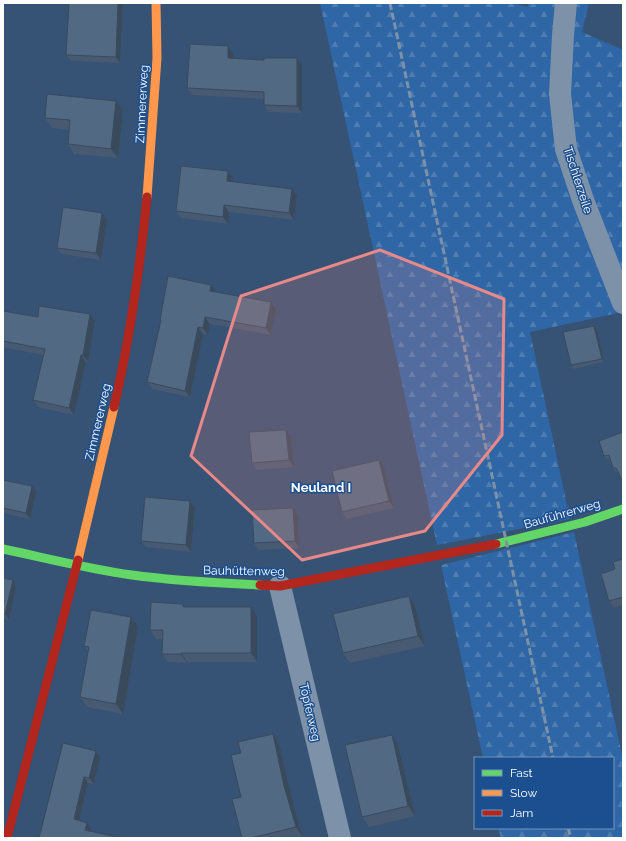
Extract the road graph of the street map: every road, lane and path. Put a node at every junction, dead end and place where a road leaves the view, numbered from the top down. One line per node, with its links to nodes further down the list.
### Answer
1 (156, 3): 7 (street, Zimmererweg)
2 (566, 3): 3 (street, Tischlerzeile)
3 (623, 303)
4 (623, 509): 5 (street, Bauführerweg)
5 (507, 542): 8 (street, Bauhüttenweg)
6 (3, 548): 7 (street, Bauhüttenweg)
7 (77, 565): 8 (street, Bauhüttenweg); 9 (street, Zimmererweg)
8 (280, 586): 10 (street, Töpferweg)
9 (7, 838)
10 (340, 838)

